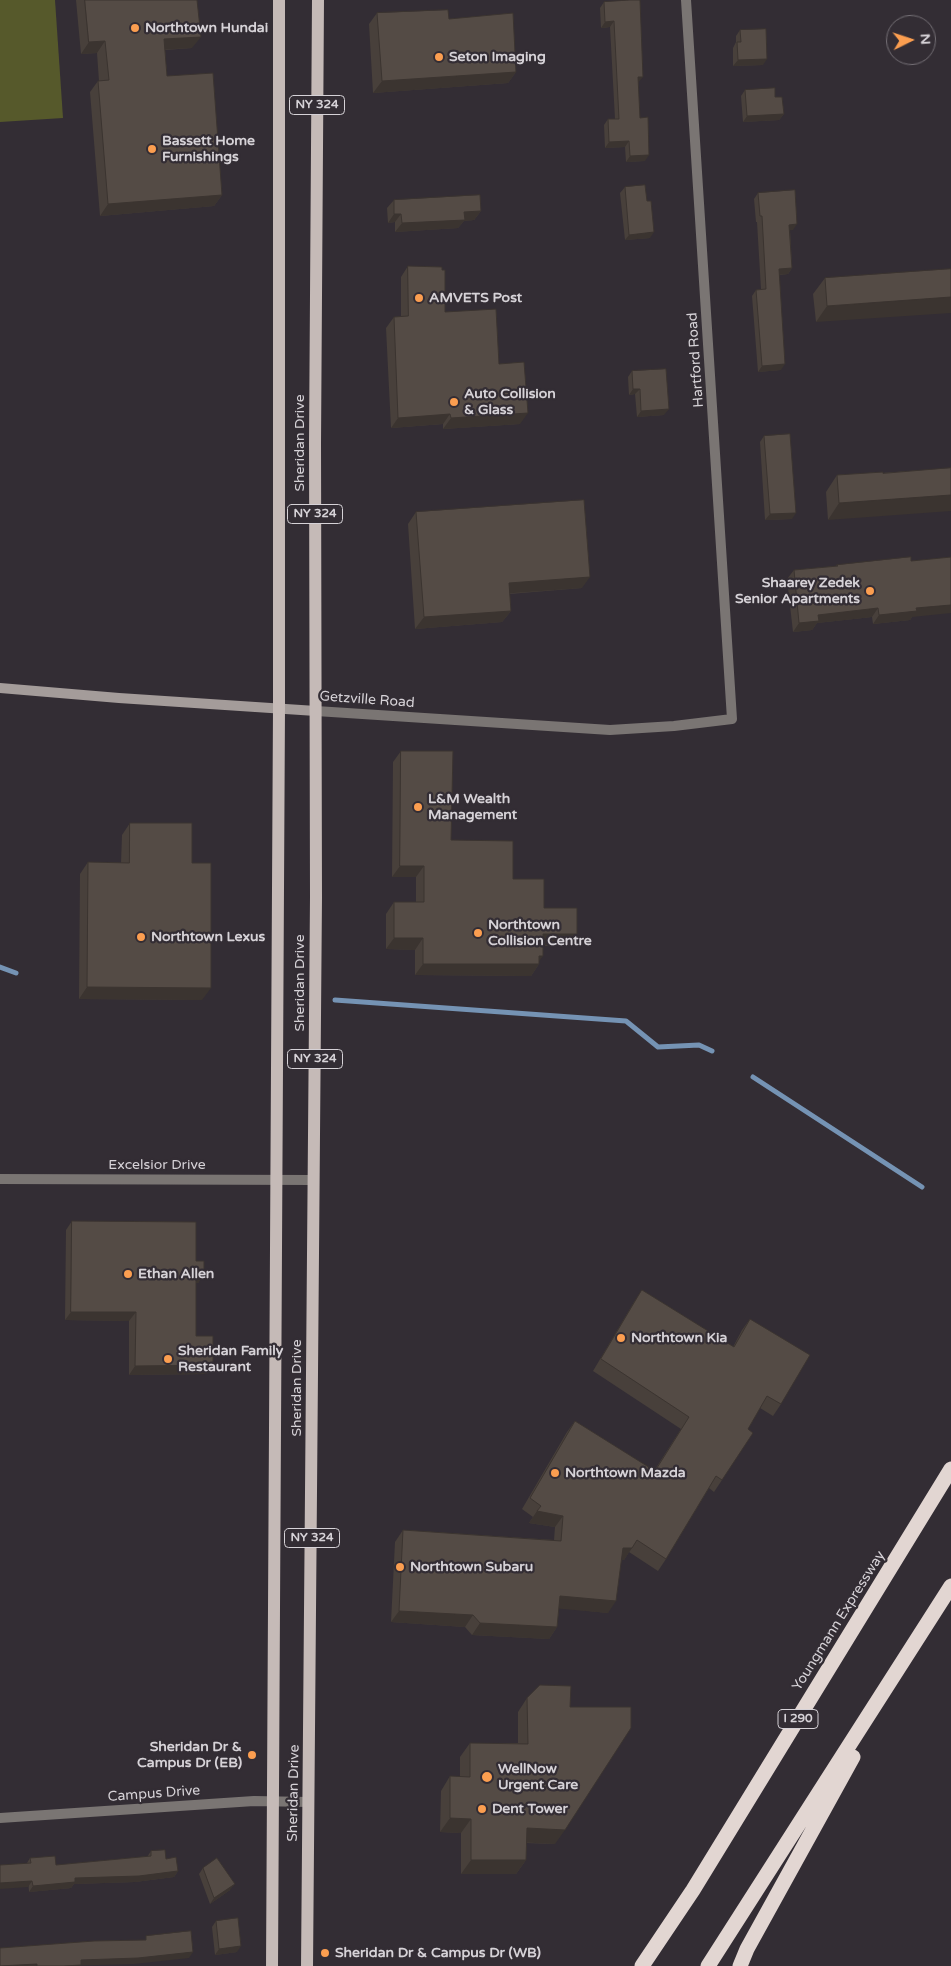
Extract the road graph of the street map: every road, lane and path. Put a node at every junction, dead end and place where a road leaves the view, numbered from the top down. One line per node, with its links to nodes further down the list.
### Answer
1 (279, 0): 5 (main road, Sheridan Drive / NY 324)
2 (318, 0): 6 (main road, Sheridan Drive / NY 324)
3 (686, 0): 7 (street, Hartford Road)
4 (0, 688): 5 (street, Getzville Road)
5 (279, 708): 6 (street, Getzville Road); 9 (main road, Sheridan Drive / NY 324)
6 (316, 711): 7 (street, Getzville Road); 10 (main road, Sheridan Drive / NY 324)
7 (732, 719)
8 (0, 1178): 9 (street, Excelsior Drive)
9 (276, 1180): 10 (street, Excelsior Drive); 14 (main road, Sheridan Drive / NY 324)
10 (314, 1180): 15 (main road, Sheridan Drive / NY 324)
11 (951, 1469): 19 (highway, Youngmann Expressway / I 290)
12 (951, 1586): 13 (highway)
13 (906, 1658): 20 (highway); 21 (highway)
14 (273, 1801): 15 (street, Campus Drive); 16 (street, Campus Drive); 17 (main road, Sheridan Drive / NY 324)
15 (309, 1802): 18 (main road, Sheridan Drive / NY 324)
16 (0, 1818)
17 (272, 1966)
18 (307, 1966)
19 (642, 1966)
20 (708, 1966)
21 (740, 1966)

